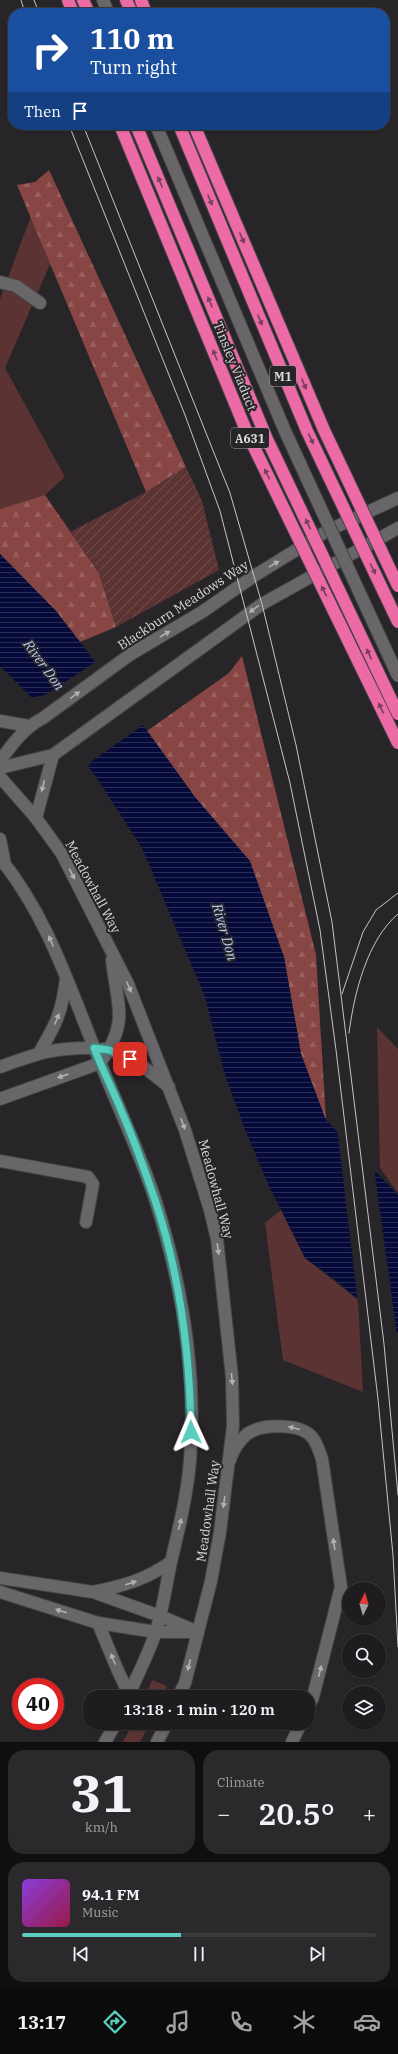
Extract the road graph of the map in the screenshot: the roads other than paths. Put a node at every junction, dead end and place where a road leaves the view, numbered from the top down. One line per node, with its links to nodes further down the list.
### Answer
1 (122, 130): 16 (highway, Tinsley Viaduct / A631, one-way to 1, bridge)
2 (138, 130): 13 (highway, Tinsley Viaduct, one-way to 2, bridge)
3 (158, 130): 12 (street, bridge)
4 (181, 130): 11 (highway, M1, one-way to 11, bridge)
5 (196, 130): 10 (highway, one-way to 10, bridge)
6 (0, 282): 7 (street)
7 (40, 303)
8 (398, 498): 15 (street, Blackburn Meadows Way, one-way to 8)
9 (398, 528): 17 (street, one-way to 17)
10 (398, 586)
11 (398, 622)
12 (398, 676)
13 (398, 714)
14 (0, 721): 15 (street)
15 (29, 726): 18 (street, Blackburn Meadows Way)
16 (398, 743)
17 (52, 755): 19 (street); 21 (street, one-way to 21)
18 (0, 760)
19 (0, 768)
20 (0, 777): 21 (street, Meadowhall Way)
21 (36, 818): 24 (street, Meadowhall Way, one-way to 24)
22 (0, 839): 23 (street)
23 (3, 862): 25 (street, Meadowhall Way, one-way to 23)
24 (111, 953): 27 (street); 31 (street, Meadowhall Way, one-way to 31)
25 (66, 977): 26 (street, Meadowhall Way); 28 (street, one-way to 25)
26 (94, 1048): 27 (street); 28 (street); 29 (street, Meadowhall Way)
27 (109, 1050): 29 (street); 31 (street)
28 (39, 1053): 30 (street)
29 (100, 1063): 32 (street, one-way to 32); 36 (street, Meadowhall Way, one-way to 29)
30 (0, 1067)
31 (170, 1088): 35 (street, Meadowhall Way, one-way to 35)
32 (0, 1099)
33 (0, 1161): 34 (street)
34 (86, 1222)
35 (229, 1464): 43 (street, Meadowhall Way, one-way to 43); 47 (street, one-way to 35)
36 (171, 1562): 39 (street, one-way to 36); 40 (street, Meadowhall Way)
37 (0, 1578): 39 (street)
38 (0, 1592): 41 (street, one-way to 38)
39 (93, 1592): 40 (street)
40 (160, 1616): 42 (street, Meadowhall Way); 43 (street)
41 (98, 1623): 42 (street); 44 (street, one-way to 41)
42 (156, 1632): 43 (street); 45 (street, Meadowhall Way)
43 (198, 1632): 46 (street, Meadowhall Way, one-way to 46)
44 (127, 1690)
45 (131, 1690)
46 (182, 1690)
47 (315, 1690)
48 (112, 1730): 51 (street)
49 (163, 1730): 52 (street)
50 (298, 1730): 53 (street)
51 (105, 1742)
52 (157, 1742)
53 (292, 1742)

